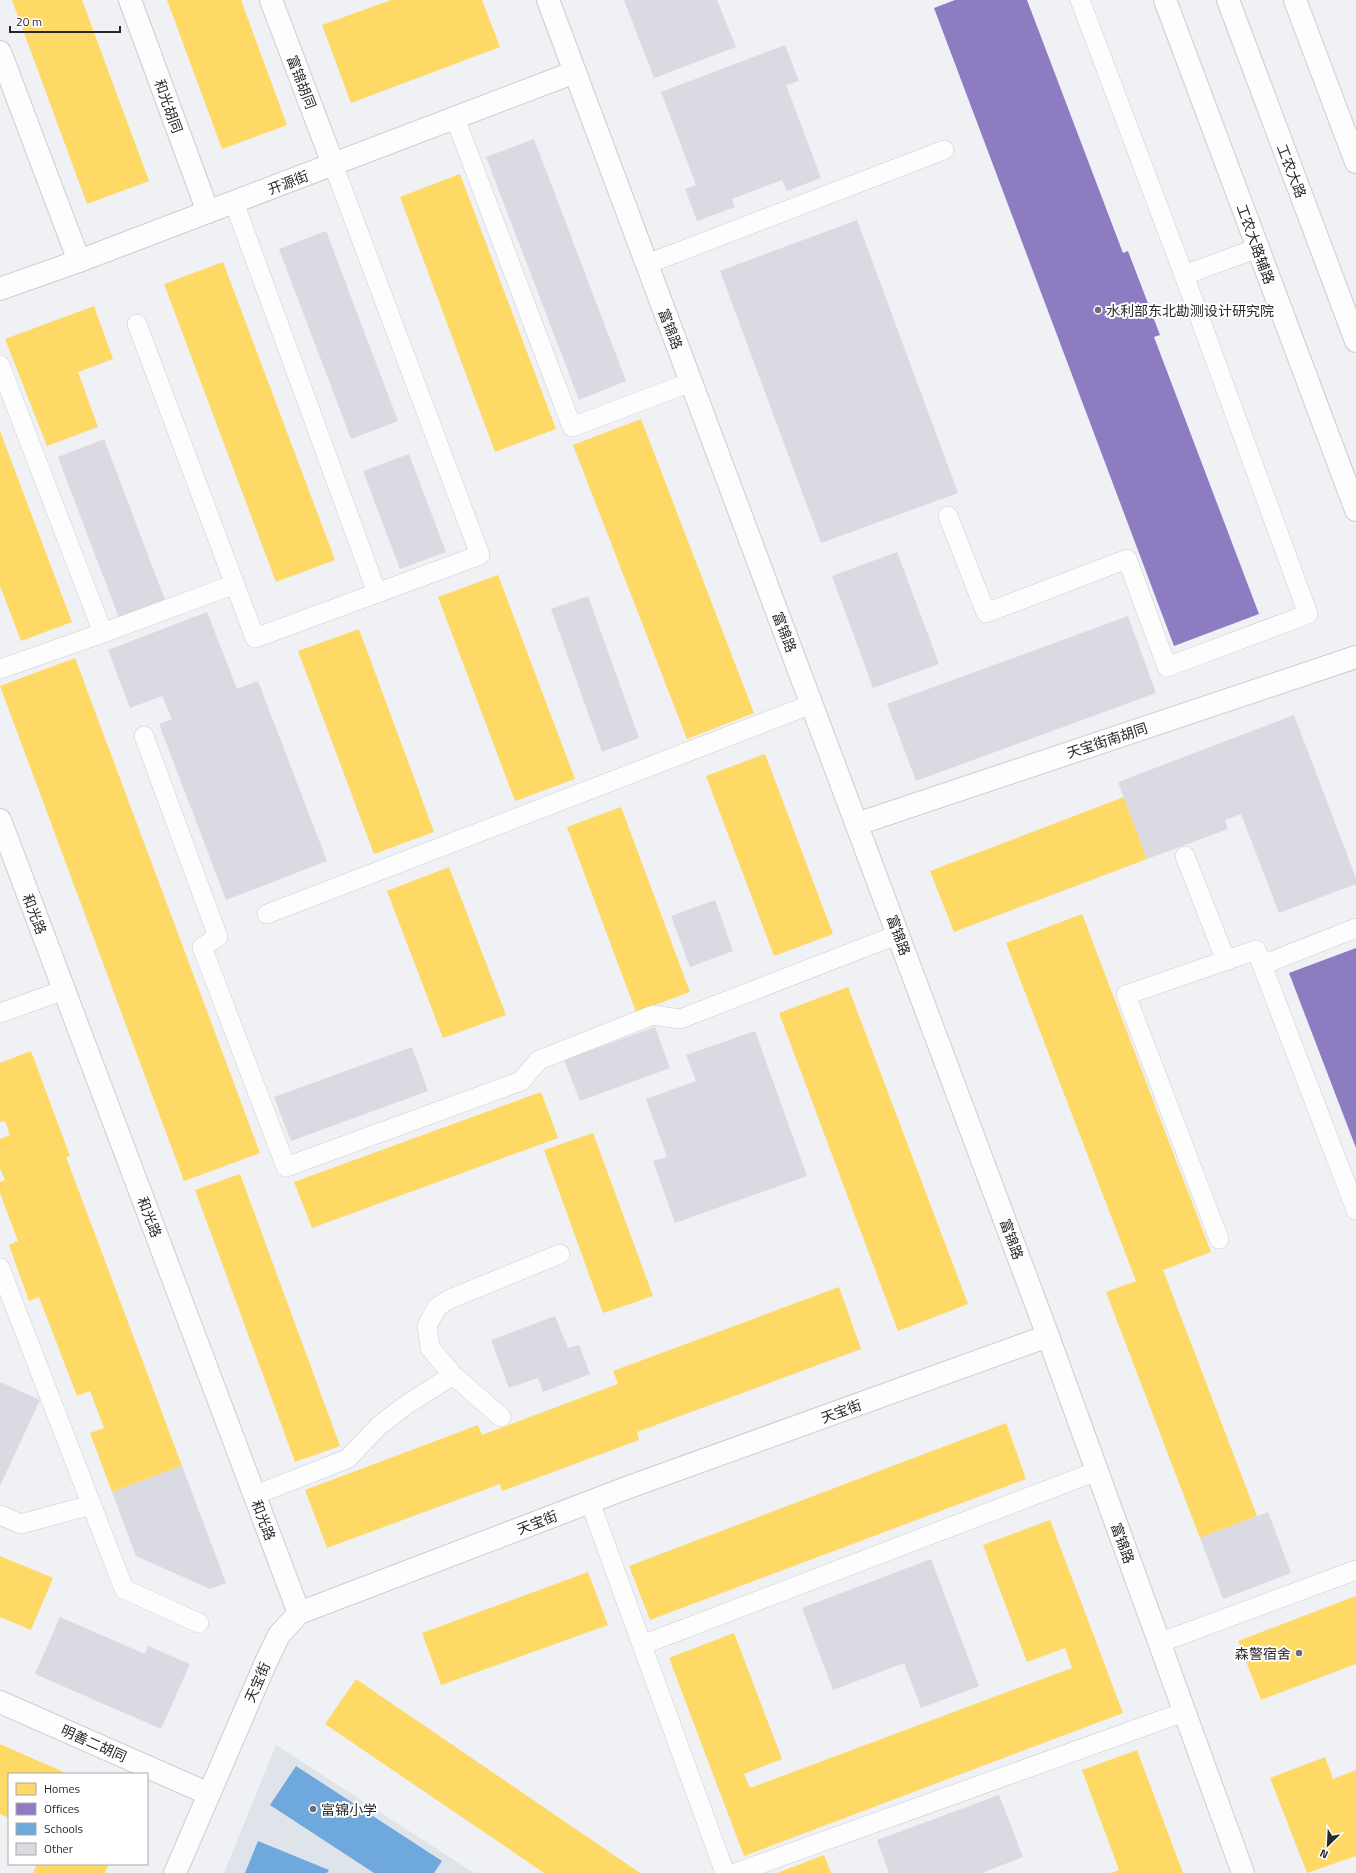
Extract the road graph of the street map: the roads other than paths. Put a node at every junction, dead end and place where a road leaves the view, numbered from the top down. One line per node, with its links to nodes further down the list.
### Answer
1 (130, 0): 15 (street, 和光胡同)
2 (272, 0): 13 (street, 富锦胡同)
3 (548, 0): 9 (street, 富锦路)
4 (1080, 0): 19 (lane)
5 (1165, 0): 16 (street, 工农大路辅路)
6 (1228, 0): 22 (street, 工农大路)
7 (1295, 0): 12 (street)
8 (0, 52): 17 (street)
9 (575, 72): 10 (street, 开源街); 18 (street, 富锦路)
10 (455, 118): 13 (street, 开源街); 24 (lane)
11 (944, 150): 18 (lane)
12 (1356, 162)
13 (334, 164): 14 (street, 开源街); 28 (lane)
14 (234, 202): 15 (street, 开源街); 28 (lane)
15 (208, 212): 17 (street, 开源街)
16 (1258, 248): 19 (lane); 25 (street, 工农大路辅路)
17 (79, 261): 20 (street, 开源街)
18 (647, 264): 24 (street, 富锦路)
19 (1184, 275): 26 (lane)
20 (0, 289)
21 (137, 324): 27 (lane)
22 (1356, 341)
23 (0, 365): 29 (lane)
24 (691, 382): 32 (street, 富锦路)
25 (1356, 510)
26 (948, 516)
27 (235, 584): 28 (lane); 29 (lane)
28 (377, 594)
29 (103, 633): 31 (lane)
30 (1356, 657): 35 (street, 天宝街南胡同)
31 (0, 669)
32 (812, 704): 35 (street, 富锦路); 37 (lane)
33 (144, 736): 39 (lane)
34 (0, 820): 42 (street, 和光路)
35 (857, 824): 39 (street, 富锦路)
36 (1185, 856): 40 (lane)
37 (267, 914)
38 (1356, 928): 41 (lane)
39 (899, 934): 48 (street, 富锦路)
40 (1226, 961): 41 (lane); 45 (lane)
41 (1262, 965): 44 (lane)
42 (64, 990): 43 (lane); 52 (street, 和光路)
43 (0, 1013)
44 (1356, 1210)
45 (1219, 1239)
46 (560, 1254): 49 (lane)
47 (0, 1268): 54 (lane)
48 (1048, 1336): 51 (street, 富锦路); 53 (street, 天宝街)
49 (453, 1375): 50 (lane); 52 (lane)
50 (501, 1417)
51 (1097, 1471): 59 (street, 富锦路); 60 (lane)
52 (255, 1495): 57 (street, 和光路)
53 (590, 1502): 57 (street, 天宝街); 60 (lane)
54 (91, 1505): 55 (lane); 58 (lane)
55 (0, 1515)
56 (1356, 1570): 59 (lane)
57 (299, 1613): 63 (street, 天宝街)
58 (200, 1623)
59 (1160, 1643): 62 (street, 富锦路)
60 (642, 1645): 65 (lane)
61 (0, 1702): 63 (street, 明善二胡同)
62 (1184, 1712): 66 (lane); 67 (street, 富锦路)
63 (209, 1794): 64 (street, 天宝街)
64 (175, 1873)
65 (724, 1873)
66 (735, 1873)
67 (1243, 1873)

